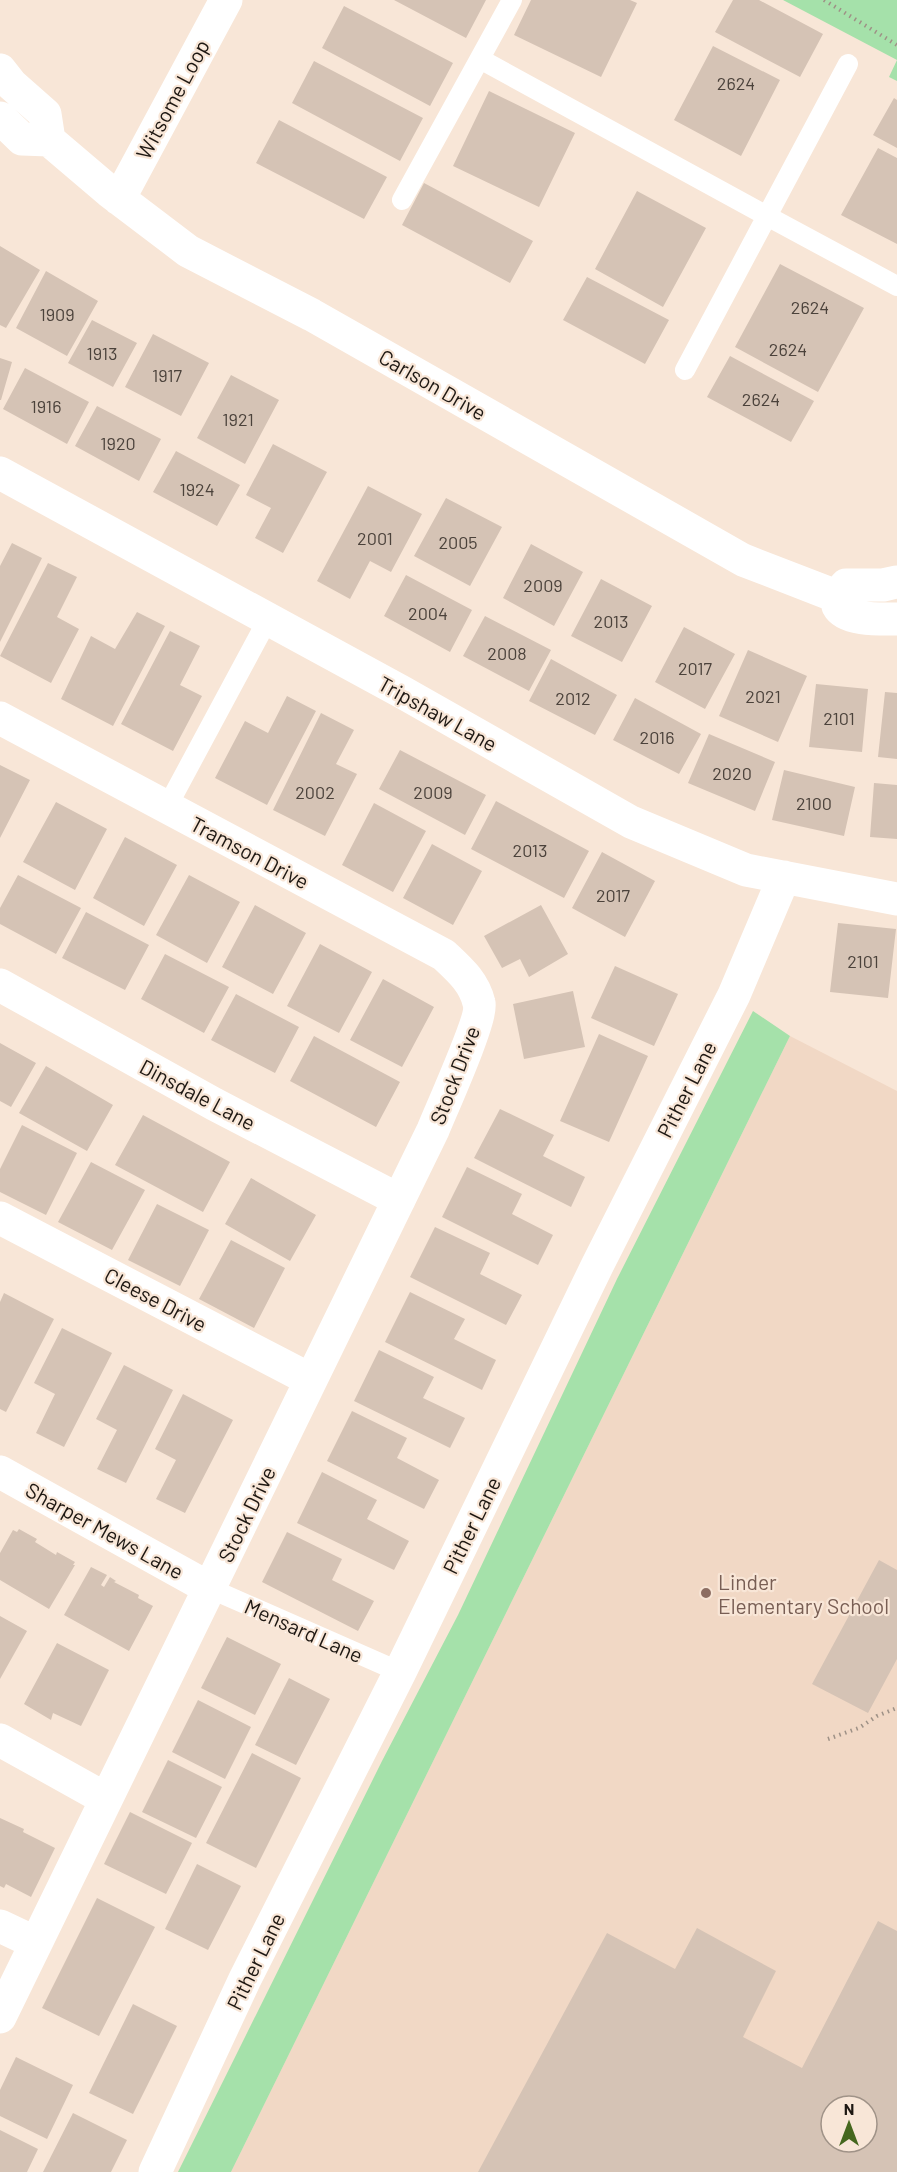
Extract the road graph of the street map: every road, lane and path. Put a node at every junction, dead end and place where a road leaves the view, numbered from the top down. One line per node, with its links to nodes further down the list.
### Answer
1 (226, 0): 10 (street, Witsome Loop)
2 (512, 0): 5 (lane)
3 (824, 0): 4 (path)
4 (897, 45)
5 (480, 59): 11 (lane); 12 (lane)
6 (848, 64): 12 (lane)
7 (0, 70): 9 (street)
8 (0, 118): 9 (street)
9 (50, 140): 10 (street, Carlson Drive)
10 (119, 199): 17 (street, Carlson Drive)
11 (402, 200)
12 (766, 216): 13 (lane); 14 (lane)
13 (897, 285)
14 (685, 370)
15 (0, 473): 18 (street, Tripshaw Lane)
16 (897, 582): 17 (street)
17 (836, 596): 19 (street, Carlson Drive)
18 (268, 619): 21 (lane); 22 (street, Tripshaw Lane)
19 (897, 619)
20 (0, 718): 21 (street, Tramson Drive)
21 (167, 807): 25 (street, Tramson Drive)
22 (784, 877): 23 (street, Tripshaw Lane); 31 (street, Pither Lane)
23 (897, 899)
24 (0, 984): 26 (street, Dinsdale Lane)
25 (480, 1006): 26 (street, Stock Drive)
26 (399, 1200): 28 (street, Stock Drive)
27 (0, 1218): 28 (street, Cleese Drive)
28 (311, 1380): 30 (street, Stock Drive)
29 (0, 1472): 30 (street, Sharper Mews Lane)
30 (209, 1588): 31 (lane, Mensard Lane); 35 (street, Stock Drive)
31 (400, 1672): 39 (street, Pither Lane)
32 (897, 1708): 33 (path)
33 (828, 1739)
34 (0, 1740): 35 (street)
35 (106, 1798): 37 (street, Stock Drive)
36 (0, 1926): 37 (street)
37 (36, 1943): 38 (street, Stock Drive)
38 (0, 2017)
39 (154, 2172)

